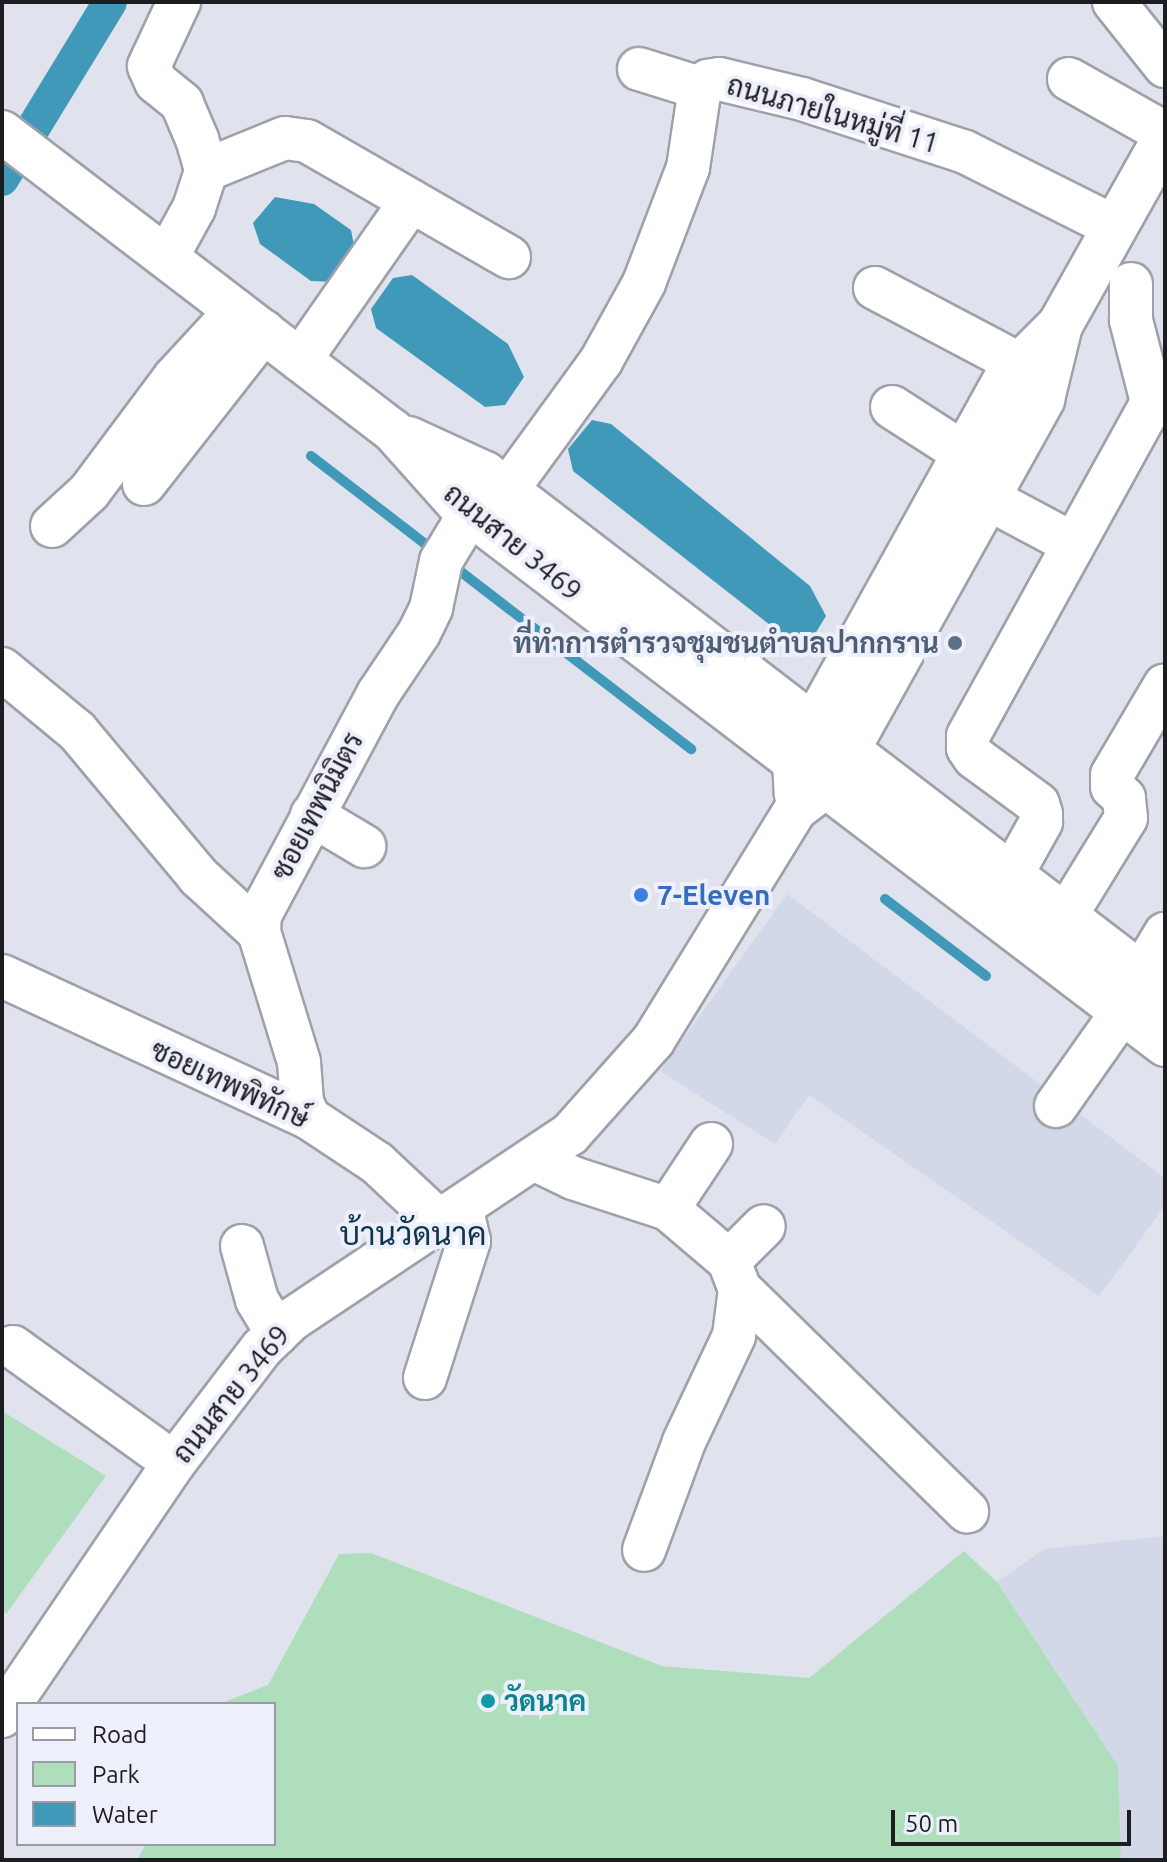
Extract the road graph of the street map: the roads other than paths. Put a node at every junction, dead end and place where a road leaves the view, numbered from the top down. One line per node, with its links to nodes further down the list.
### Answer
1 (179, 2): 9 (street)
2 (1114, 2): 3 (street)
3 (1165, 66)
4 (639, 69): 6 (street)
5 (1069, 79): 8 (street)
6 (700, 88): 11 (street, ถนนภายในหมู่ที่ 11); 24 (street, ถนนภายในหมู่ที่ 11)
7 (2, 132): 12 (street, ถนนสาย 3469)
8 (1165, 136): 11 (main road)
9 (206, 170): 10 (street); 12 (street)
10 (411, 201): 13 (street); 18 (street)
11 (1115, 227): 14 (main road)
12 (167, 257): 16 (street, ถนนสาย 3469)
13 (509, 257)
14 (1129, 282): 17 (main road); 28 (street)
15 (875, 288): 19 (street)
16 (250, 321): 18 (street, ถนนสาย 3469); 23 (street); 27 (street)
17 (1060, 325): 19 (main road); 25 (main road)
18 (300, 360): 21 (street, ถนนสาย 3469)
19 (1021, 365): 22 (main road)
20 (892, 407): 22 (street)
21 (393, 431): 24 (street, ถนนสาย 3469); 26 (street, ถนนสาย 3469)
22 (965, 454): 31 (main road)
23 (144, 484)
24 (507, 490): 31 (street, ถนนสาย 3469)
25 (987, 498): 28 (street); 31 (main road)
26 (470, 513): 31 (street, ถนนสาย 3469); 32 (street, ซอยเทพนิมิตร)
27 (52, 526)
28 (1073, 544): 34 (street)
29 (2, 669): 36 (street)
30 (1165, 685): 35 (street)
31 (816, 766): 34 (main road); 39 (main road); 44 (street, ถนนสาย 3469)
32 (312, 815): 33 (street); 36 (street, ซอยเทพนิมิตร)
33 (364, 846)
34 (1011, 876): 35 (main road)
35 (1065, 917): 39 (main road)
36 (259, 932): 42 (street)
37 (1165, 934): 39 (street)
38 (2, 976): 42 (street, ซอยเทพพิทักษ์)
39 (1142, 993): 40 (main road); 41 (street)
40 (1165, 1044)
41 (1056, 1106)
42 (309, 1118): 46 (street, ซอยเทพพิทักษ์)
43 (711, 1144): 45 (street)
44 (536, 1160): 45 (street); 46 (street, ถนนสาย 3469)
45 (668, 1209): 49 (street)
46 (450, 1214): 50 (street, ถนนสาย 3469); 52 (street)
47 (764, 1226): 49 (street)
48 (242, 1246): 50 (street)
49 (734, 1275): 54 (street); 55 (street)
50 (277, 1333): 53 (street, ถนนสาย 3469)
51 (13, 1347): 53 (street)
52 (425, 1378)
53 (174, 1463): 56 (street, ถนนสาย 3469)
54 (967, 1511)
55 (644, 1550)
56 (2, 1716)

